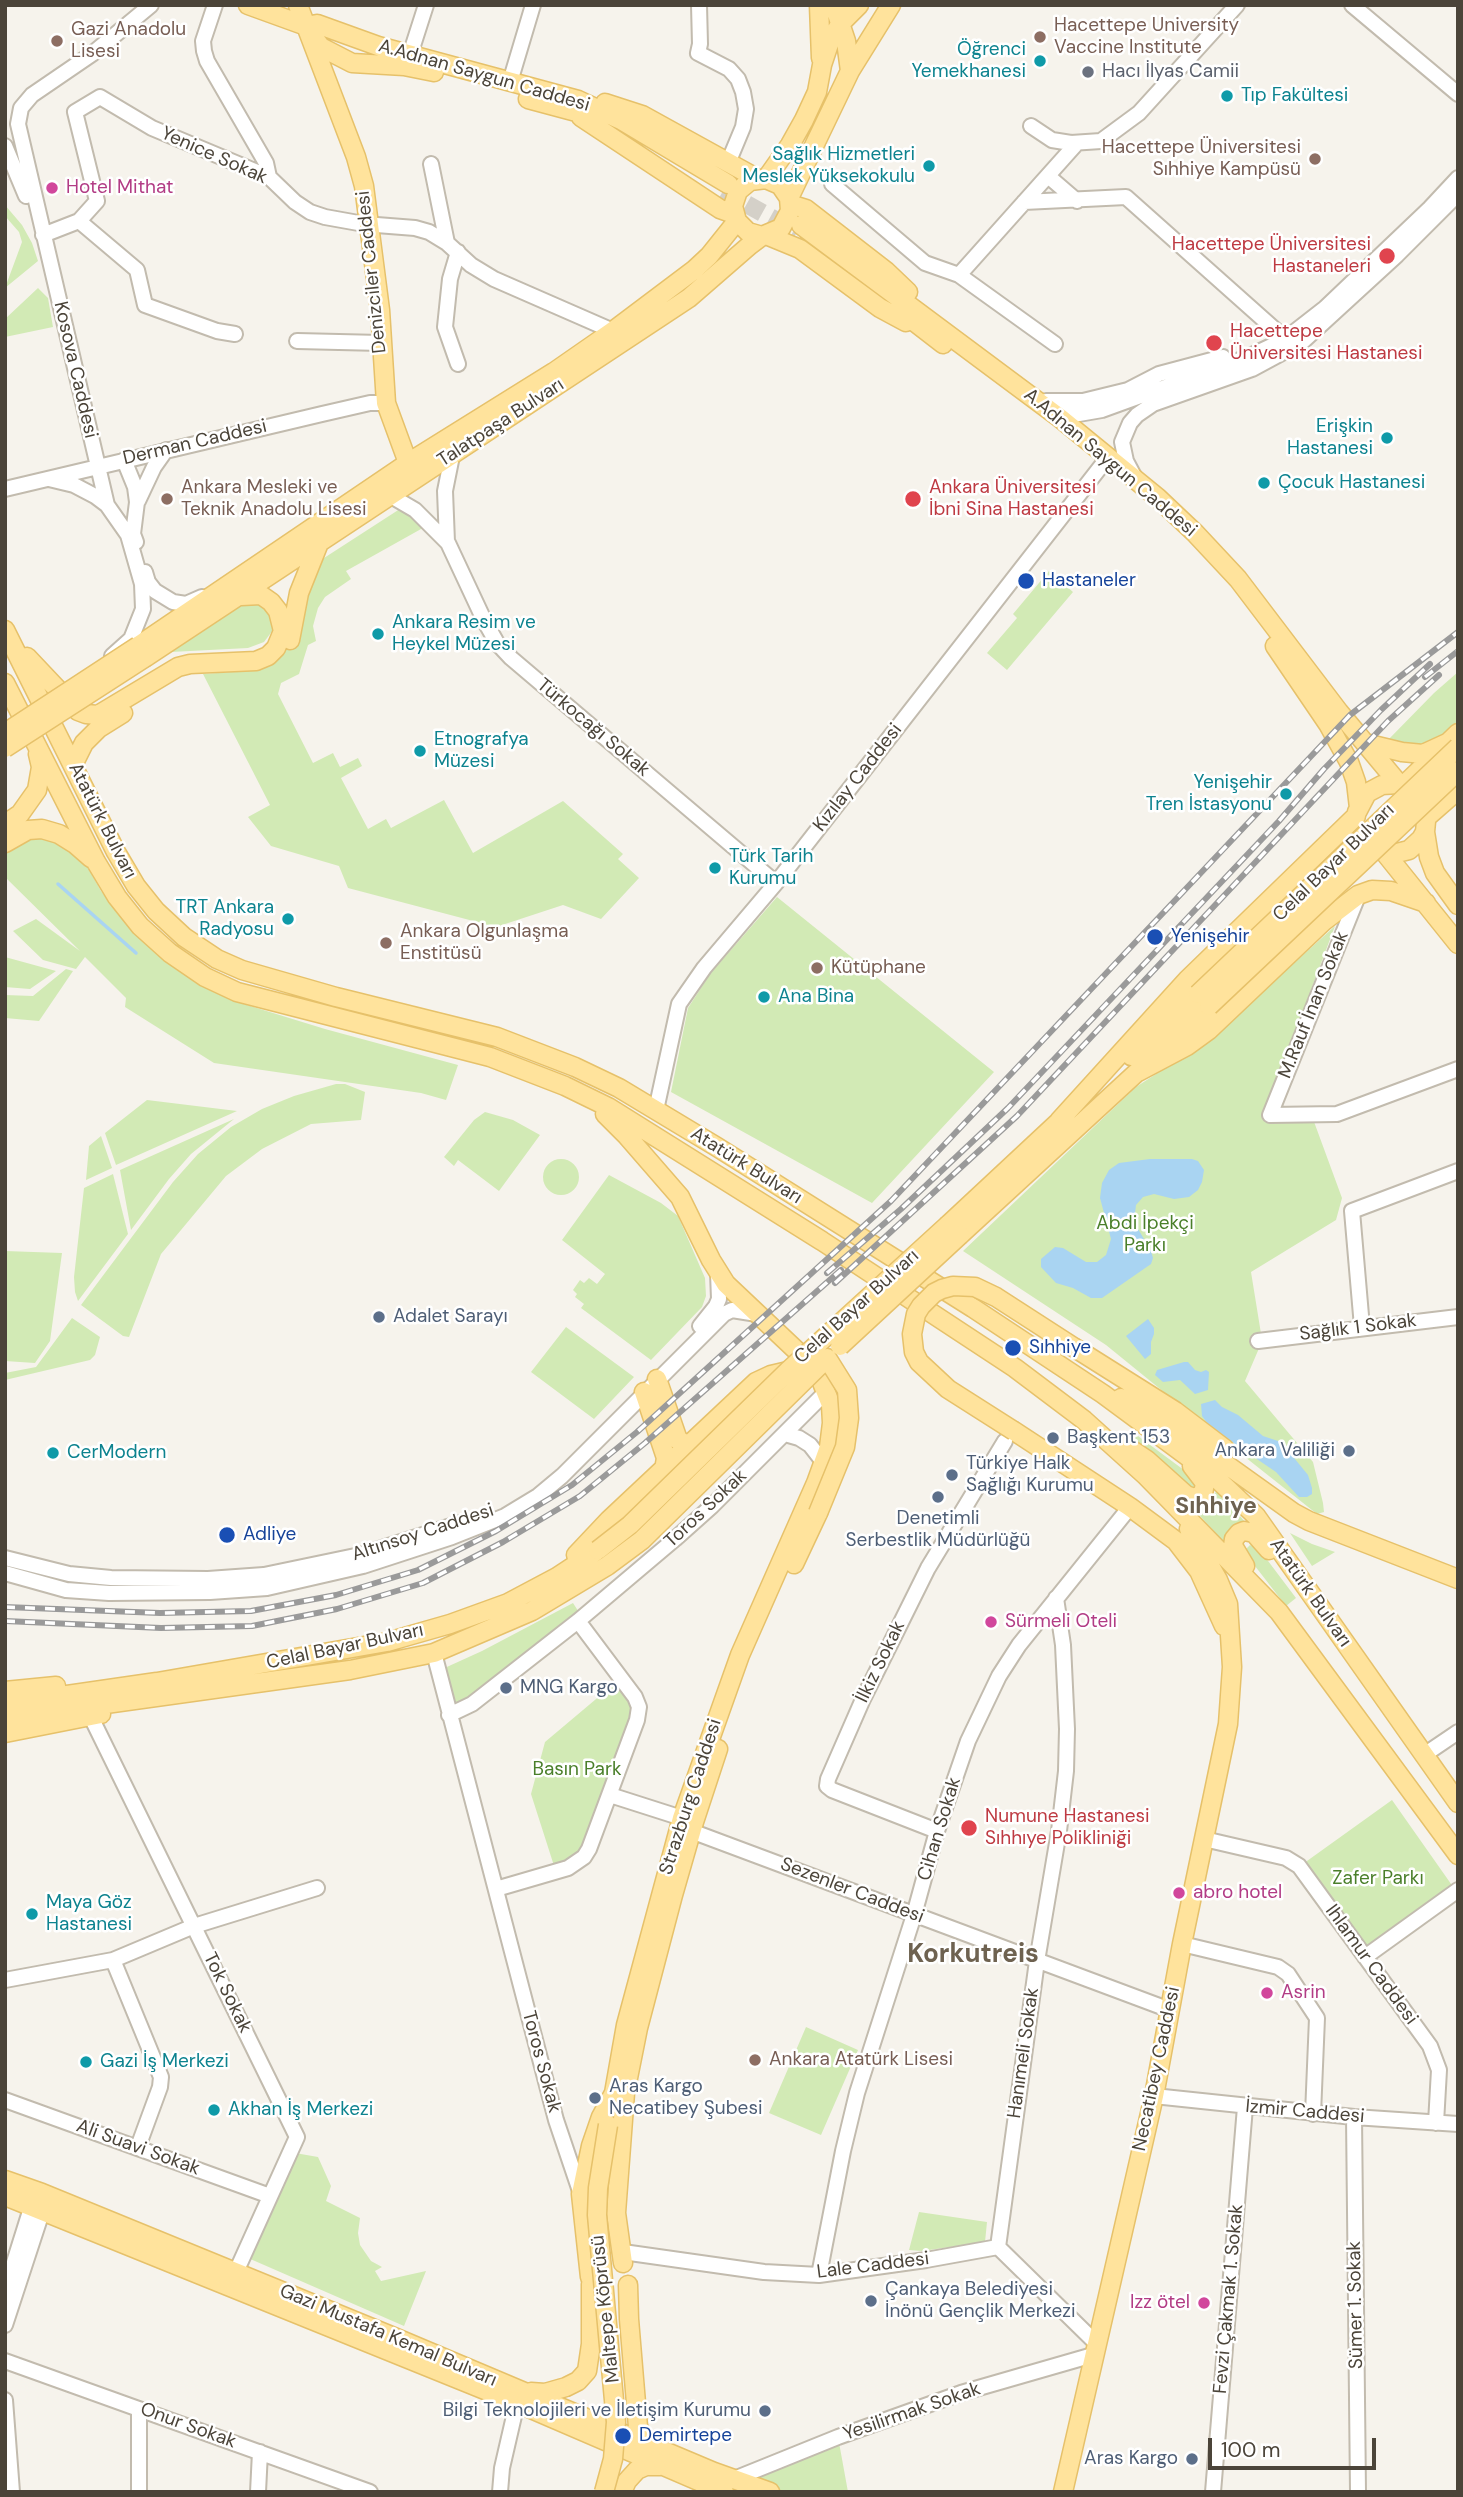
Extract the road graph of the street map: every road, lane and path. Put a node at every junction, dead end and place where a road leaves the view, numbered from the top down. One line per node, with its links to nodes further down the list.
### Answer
1 (151, 5): 46 (street)
2 (215, 5): 32 (street)
3 (248, 5): 15 (main road, A.Adnan Saygun Caddesi)
4 (298, 5): 15 (main road, Denizciler Caddesi)
5 (426, 5): 17 (street)
6 (533, 5): 21 (street)
7 (699, 5): 28 (street)
8 (819, 5): 19 (main road)
9 (834, 5): 14 (main road)
10 (859, 5): 14 (main road, Talatpaşa Bulvarı)
11 (891, 5): 20 (main road, Talatpaşa Bulvarı)
12 (1237, 5): 26 (street)
13 (1352, 5): 22 (street)
14 (840, 24): 19 (main road, Talatpaşa Bulvarı); 20 (main road)
15 (306, 26): 16 (main road, A.Adnan Saygun Caddesi); 18 (main road, A.Adnan Saygun Caddesi); 23 (main road, Denizciler Caddesi)
16 (373, 45): 17 (main road, A.Adnan Saygun Caddesi); 18 (main road)
17 (410, 55): 21 (main road, A.Adnan Saygun Caddesi)
18 (347, 61): 23 (main road); 24 (main road, A.Adnan Saygun Caddesi)
19 (822, 65): 33 (main road, Talatpaşa Bulvarı)
20 (850, 71): 38 (main road, Talatpaşa Bulvarı)
21 (510, 82): 24 (main road, A.Adnan Saygun Caddesi)
22 (1458, 94)
23 (334, 97): 44 (main road, Denizciler Caddesi)
24 (575, 106): 28 (main road); 36 (main road, A.Adnan Saygun Caddesi); 42 (main road)
25 (1031, 126): 26 (street)
26 (1077, 143): 31 (street)
27 (5, 146): 46 (street)
28 (729, 163): 33 (main road)
29 (431, 164): 48 (street)
30 (1458, 167): 53 (street)
31 (1048, 176): 39 (street); 40 (street)
32 (270, 177): 43 (street, Yenice Sokak); 44 (street, Yenice Sokak)
33 (762, 178): 38 (main road); 42 (main road, Talatpaşa Bulvarı)
34 (1458, 178): 59 (street)
35 (832, 184): 49 (street)
36 (725, 188)
37 (1458, 194): 68 (street)
38 (790, 201): 47 (main road, Talatpaşa Bulvarı); 50 (main road)
39 (1077, 201): 40 (street); 53 (street)
40 (1024, 202): 49 (street)
41 (1458, 205): 61 (street)
42 (735, 217): 47 (main road); 51 (main road, Talatpaşa Bulvarı)
43 (79, 221): 46 (street); 52 (street)
44 (370, 225): 48 (street, Yenice Sokak); 55 (main road, Denizciler Caddesi)
45 (799, 229): 50 (main road, A.Adnan Saygun Caddesi)
46 (43, 235): 66 (street, Kosova Caddesi)
47 (764, 235): 50 (main road); 62 (main road, Talatpaşa Bulvarı)
48 (453, 247): 51 (street, Yenice Sokak); 57 (street)
49 (960, 275): 56 (street)
50 (923, 322): 59 (main road, A.Adnan Saygun Caddesi); 65 (main road, A.Adnan Saygun Caddesi)
51 (613, 331): 64 (main road, Talatpaşa Bulvarı)
52 (235, 334)
53 (1281, 335): 59 (street)
54 (297, 341): 55 (street)
55 (381, 343): 58 (main road, Denizciler Caddesi)
56 (1055, 344)
57 (458, 364)
58 (386, 402): 60 (street, Derman Caddesi); 64 (main road, Denizciler Caddesi)
59 (1045, 403): 68 (main road, A.Adnan Saygun Caddesi)
60 (166, 450): 63 (street, Derman Caddesi); 71 (street)
61 (1129, 455)
62 (452, 456): 70 (main road, Talatpaşa Bulvarı); 74 (street, Türkocağı Sokak)
63 (124, 460): 66 (street, Derman Caddesi); 71 (street)
64 (408, 463): 75 (main road, Talatpaşa Bulvarı)
65 (1102, 465): 91 (main road, A.Adnan Saygun Caddesi); 97 (street, Kızılay Caddesi)
66 (98, 466): 67 (street, Derman Caddesi); 72 (street, Kosova Caddesi)
67 (48, 479): 69 (street, Derman Caddesi); 72 (street)
68 (1138, 482): 85 (main road, A.Adnan Saygun Caddesi)
69 (5, 489)
70 (391, 496): 73 (main road, Talatpaşa Bulvarı); 74 (street, Türkocağı Sokak)
71 (137, 502): 75 (street)
72 (107, 505): 79 (street)
73 (319, 543): 76 (main road, Talatpaşa Bulvarı); 87 (main road)
74 (447, 543): 97 (street, Türkocağı Sokak)
75 (220, 590): 78 (main road, Talatpaşa Bulvarı)
76 (237, 597): 77 (main road); 78 (main road, Talatpaşa Bulvarı)
77 (9, 636): 87 (main road, Atatürk Bulvarı)
78 (142, 651): 79 (main road, Talatpaşa Bulvarı, bridge); 86 (main road, Talatpaşa Bulvarı, bridge)
79 (81, 683): 82 (main road, Talatpaşa Bulvarı, bridge)
80 (5, 684): 81 (main road, Atatürk Bulvarı)
81 (11, 703): 83 (main road, Atatürk Bulvarı)
82 (5, 733)
83 (35, 741): 92 (main road); 96 (main road, Atatürk Bulvarı)
84 (1454, 741): 85 (main road); 89 (main road); 102 (main road, Celal Bayar Bulvarı, bridge)
85 (1365, 743): 89 (main road, A.Adnan Saygun Caddesi)
86 (5, 748)
87 (73, 765): 106 (main road, Atatürk Bulvarı)
88 (1458, 771): 102 (main road, Celal Bayar Bulvarı, bridge)
89 (1401, 784): 91 (main road); 93 (main road, A.Adnan Saygun Caddesi)
90 (1458, 790): 93 (main road)
91 (1357, 812): 95 (main road, A.Adnan Saygun Caddesi); 107 (main road)
92 (5, 824)
93 (1426, 825): 95 (main road); 100 (main road, A.Adnan Saygun Caddesi)
94 (5, 844): 96 (main road)
95 (1385, 853): 99 (main road, A.Adnan Saygun Caddesi)
96 (96, 862): 105 (main road, Atatürk Bulvarı)
97 (776, 883): 106 (street, Kızılay Caddesi)
98 (1358, 895): 99 (main road); 103 (street, M.Rauf İnan Sokak); 104 (main road)
99 (1426, 903): 101 (main road, A.Adnan Saygun Caddesi)
100 (1458, 905)
101 (1458, 944)
102 (1203, 1000): 104 (main road, Celal Bayar Bulvarı); 107 (main road, Celal Bayar Bulvarı)
103 (1458, 1069)
104 (1138, 1072): 109 (main road, Celal Bayar Bulvarı)
105 (577, 1092): 110 (main road, Atatürk Bulvarı); 120 (main road, Atatürk Bulvarı)
106 (656, 1110): 119 (main road, Atatürk Bulvarı)
107 (1059, 1121): 109 (main road, Celal Bayar Bulvarı)
108 (1458, 1171): 113 (street)
109 (954, 1230): 115 (main road, Celal Bayar Bulvarı, bridge)
110 (718, 1273): 111 (main road); 117 (street, Altınsoy Caddesi)
111 (757, 1314): 117 (street, Altınsoy Caddesi); 118 (main road, Strazburg Caddesi)
112 (1458, 1317): 113 (street, Sağlık 1 Sokak)
113 (1362, 1326): 114 (street, Sağlık 1 Sokak)
114 (1258, 1341)
115 (821, 1351): 116 (main road, Celal Bayar Bulvarı, bridge); 140 (main road, Celal Bayar Bulvarı, bridge); 152 (main road, Strazburg Caddesi, bridge)
116 (788, 1371): 124 (main road); 133 (main road, Celal Bayar Bulvarı, bridge)
117 (648, 1383): 124 (main road); 126 (main road); 132 (street, Altınsoy Caddesi)
118 (827, 1391): 122 (street, Toros Sokak); 125 (main road, Strazburg Caddesi)
119 (1103, 1394): 121 (main road, Atatürk Bulvarı); 127 (main road)
120 (1084, 1420): 121 (main road); 129 (main road, Atatürk Bulvarı)
121 (1155, 1432): 135 (main road, Atatürk Bulvarı)
122 (785, 1434): 125 (street); 138 (street, Toros Sokak)
123 (1010, 1436): 127 (main road, bridge); 128 (main road); 153 (street, İlkiz Sokak)
124 (689, 1446): 126 (main road)
125 (824, 1463): 152 (main road, Strazburg Caddesi)
126 (664, 1469): 133 (main road)
127 (1281, 1505): 134 (main road)
128 (1130, 1507): 136 (street, Cihan Sokak); 139 (main road)
129 (1182, 1513): 137 (main road, Atatürk Bulvarı); 139 (main road, Necatibey Caddesi)
130 (5, 1558): 132 (street, Altınsoy Caddesi)
131 (5, 1573): 132 (street, Altınsoy Caddesi)
132 (286, 1577)
133 (557, 1577): 141 (main road, Celal Bayar Bulvarı)
134 (1458, 1579)
135 (1310, 1593): 137 (main road); 149 (main road, Atatürk Bulvarı)
136 (1056, 1598): 153 (street, Cihan Sokak); 164 (street, Hanımeli Sokak)
137 (1279, 1612): 155 (main road, Atatürk Bulvarı)
138 (578, 1621): 144 (street, Toros Sokak); 150 (street)
139 (1231, 1642): 154 (main road, Necatibey Caddesi)
140 (434, 1653): 141 (main road, Celal Bayar Bulvarı); 144 (street, Toros Sokak)
141 (158, 1689): 142 (main road, Celal Bayar Bulvarı); 143 (main road, Celal Bayar Bulvarı); 145 (main road, Celal Bayar Bulvarı); 146 (main road, Celal Bayar Bulvarı)
142 (5, 1691)
143 (5, 1704)
144 (449, 1716): 157 (street, Toros Sokak)
145 (5, 1717)
146 (91, 1717): 148 (main road, Celal Bayar Bulvarı); 160 (street, Tok Sokak)
147 (1458, 1732): 149 (street)
148 (5, 1733)
149 (1424, 1755): 151 (main road, Atatürk Bulvarı)
150 (610, 1795): 152 (street, Sezenler Caddesi); 157 (street)
151 (1458, 1803)
152 (686, 1824): 159 (street, Sezenler Caddesi); 167 (main road, Strazburg Caddesi)
153 (937, 1831): 159 (street, Cihan Sokak)
154 (1204, 1839): 161 (main road, Necatibey Caddesi); 162 (street, Ihlamur Caddesi)
155 (1458, 1855)
156 (317, 1888): 160 (street)
157 (496, 1889): 178 (street, Toros Sokak)
158 (1458, 1890): 162 (street)
159 (914, 1914): 164 (street, Sezenler Caddesi); 185 (street, Cihan Sokak)
160 (194, 1926): 163 (street); 180 (street, Tok Sokak)
161 (1182, 1944): 166 (main road, Necatibey Caddesi); 171 (street)
162 (1365, 1957): 173 (street, Ihlamur Caddesi)
163 (113, 1961): 165 (street); 176 (street)
164 (1037, 1961): 166 (street, Sezenler Caddesi); 182 (street, Hanımeli Sokak)
165 (5, 1980)
166 (1170, 2010): 168 (main road, Necatibey Caddesi)
167 (620, 2093): 175 (main road); 178 (main road, Strazburg Caddesi); 183 (main road, Strazburg Caddesi)
168 (1153, 2096): 170 (street, İzmir Caddesi); 190 (main road, Necatibey Caddesi)
169 (5, 2100): 176 (street, Ali Suavi Sokak)
170 (1245, 2107): 171 (street, İzmir Caddesi); 209 (street, Fevzi Çakmak 1. Sokak)
171 (1313, 2113): 172 (street, İzmir Caddesi)
172 (1354, 2117): 173 (street, İzmir Caddesi); 210 (street, Sümer 1. Sokak)
173 (1436, 2123): 174 (street, İzmir Caddesi)
174 (1458, 2124)
175 (613, 2126): 204 (main road, Maltepe Köprüsü, bridge); 205 (main road, Maltepe Köprüsü)
176 (138, 2147): 180 (street, Ali Suavi Sokak)
177 (5, 2180): 184 (main road, Gazi Mustafa Kemal Bulvarı)
178 (581, 2194): 186 (main road, Strazburg Caddesi)
179 (5, 2196): 181 (main road, Gazi Mustafa Kemal Bulvarı)
180 (270, 2196): 184 (street, Tok Sokak)
181 (38, 2207): 188 (street); 189 (street); 192 (main road, Gazi Mustafa Kemal Bulvarı)
182 (998, 2247): 185 (street, Lale Caddesi); 190 (street)
183 (623, 2258): 185 (street, Lale Caddesi); 186 (main road); 187 (main road)
184 (236, 2272): 192 (main road, Gazi Mustafa Kemal Bulvarı)
185 (819, 2275)
186 (590, 2280): 187 (main road); 192 (main road, Strazburg Caddesi)
187 (628, 2285): 195 (main road)
188 (5, 2291)
189 (5, 2325)
190 (1095, 2349): 198 (street, Yesilirmak Sokak); 208 (main road, Necatibey Caddesi)
191 (5, 2361): 194 (street, Onur Sokak)
192 (519, 2398): 195 (main road, Gazi Mustafa Kemal Bulvarı); 197 (main road, Gazi Mustafa Kemal Bulvarı); 203 (street)
193 (5, 2400): 199 (street)
194 (139, 2409): 196 (street, Onur Sokak); 200 (street)
195 (646, 2442): 198 (main road, Gazi Mustafa Kemal Bulvarı)
196 (260, 2452): 201 (street); 202 (street, Onur Sokak)
197 (660, 2466): 198 (main road, Gazi Mustafa Kemal Bulvarı); 206 (main road)
198 (729, 2485): 207 (main road, Gazi Mustafa Kemal Bulvarı)
199 (12, 2492)
200 (139, 2492)
201 (258, 2492)
202 (370, 2492)
203 (500, 2492)
204 (604, 2492)
205 (614, 2492)
206 (622, 2492)
207 (770, 2492)
208 (1063, 2492)
209 (1213, 2492)
210 (1358, 2492)

